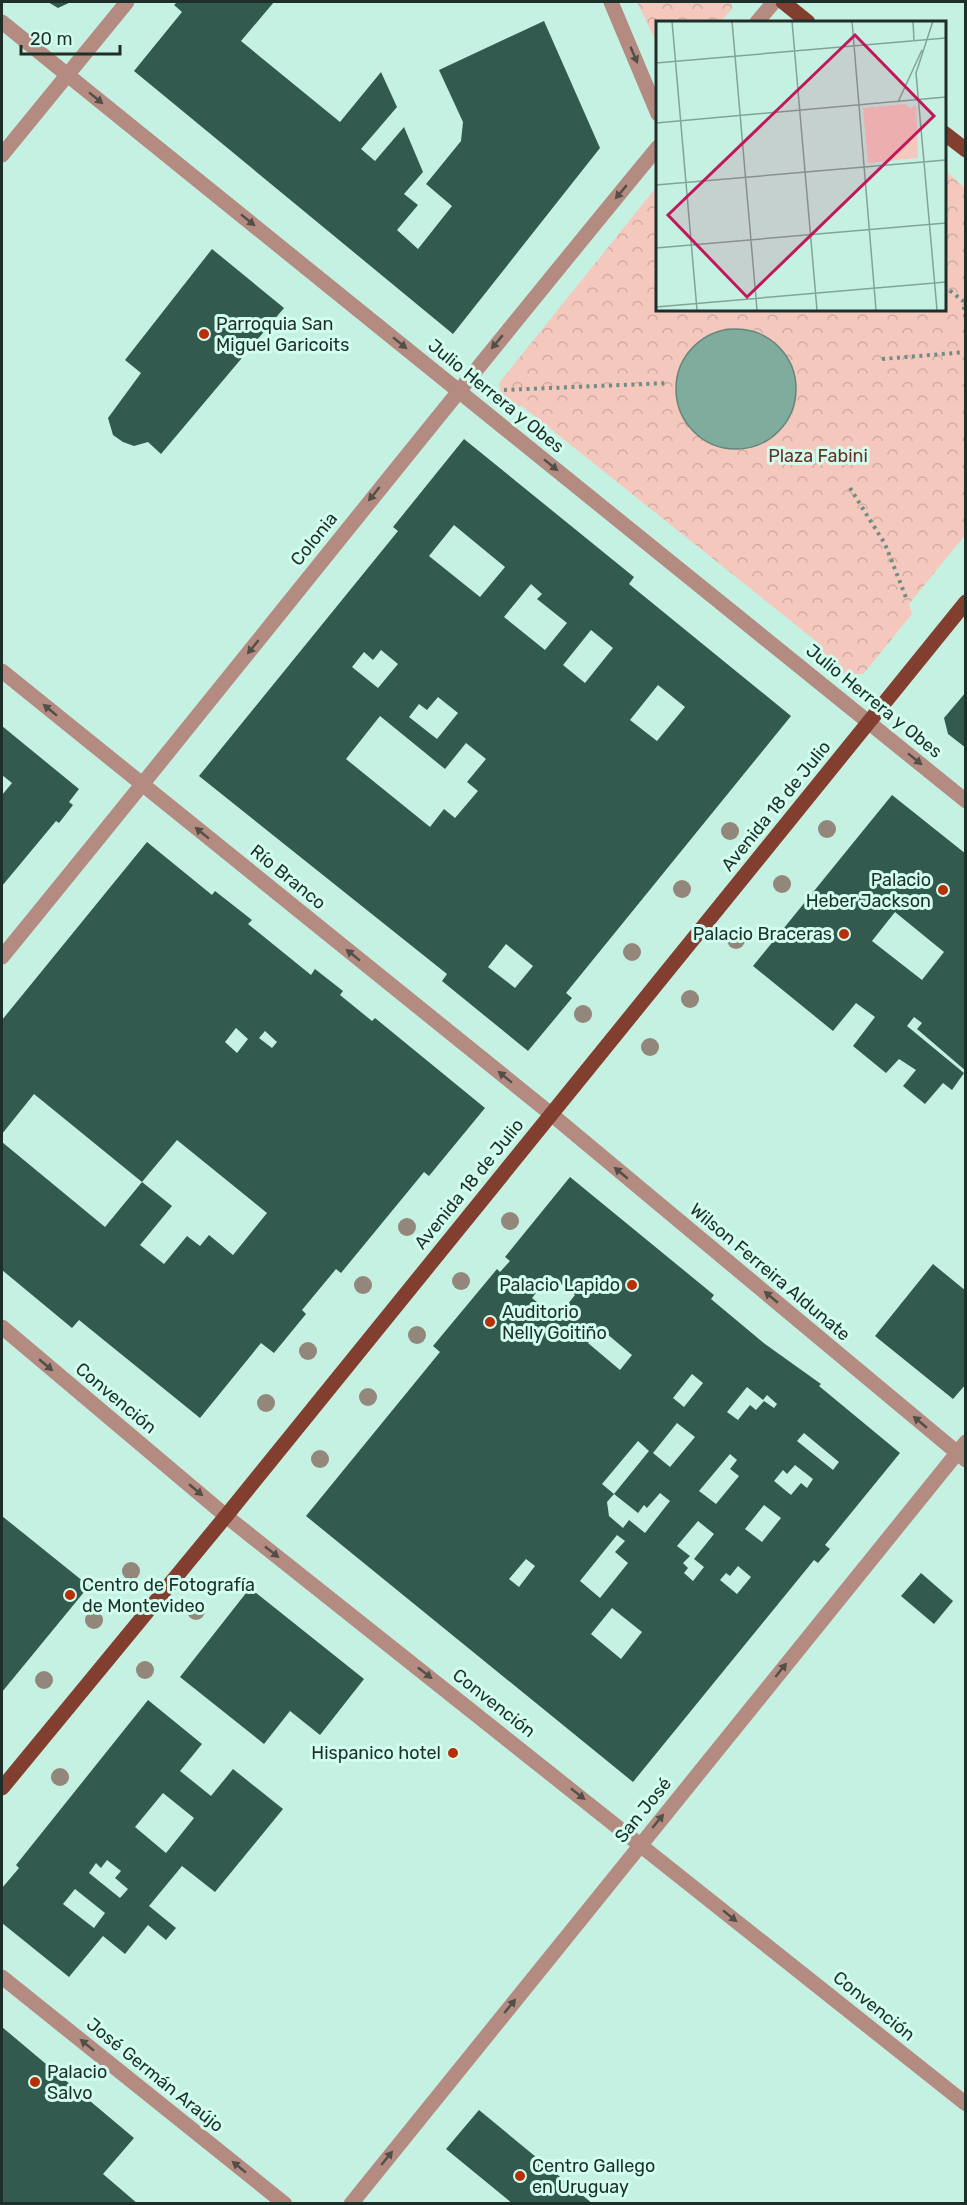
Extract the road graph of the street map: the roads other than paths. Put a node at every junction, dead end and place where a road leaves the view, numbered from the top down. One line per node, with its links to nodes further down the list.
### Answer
1 (127, 2): 8 (street)
2 (611, 2): 9 (street, one-way to 9)
3 (774, 2): 5 (street)
4 (783, 2): 6 (main road)
5 (758, 21)
6 (807, 21)
7 (2, 22): 8 (street, Julio Herrera y Obes)
8 (67, 75): 13 (street); 14 (street, Julio Herrera y Obes, one-way to 14)
9 (656, 109)
10 (946, 134): 12 (main road)
11 (656, 149): 14 (street, Colonia, one-way to 14)
12 (966, 150)
13 (2, 155)
14 (458, 390): 17 (street, Julio Herrera y Obes, one-way to 17); 18 (street, Colonia, one-way to 18)
15 (966, 602): 17 (main road, Avenida 18 de Julio)
16 (2, 671): 18 (street, Río Branco, one-way to 16)
17 (870, 722): 19 (street, Julio Herrera y Obes, one-way to 19); 21 (main road, Avenida 18 de Julio)
18 (142, 785): 20 (street, Colonia); 21 (street, Río Branco, one-way to 18)
19 (966, 801)
20 (2, 957)
21 (551, 1114): 23 (street, Wilson Ferreira Aldunate, one-way to 21); 24 (main road, Avenida 18 de Julio)
22 (2, 1327): 24 (street, Convención, one-way to 24)
23 (963, 1451): 26 (street, San José, one-way to 23)
24 (226, 1516): 25 (main road, Avenida 18 de Julio); 26 (street, Convención, one-way to 26)
25 (2, 1788)
26 (640, 1844): 28 (street, Convención, one-way to 28); 30 (street, San José, one-way to 26)
27 (2, 1977): 29 (street, José Germán Araújo, one-way to 27)
28 (966, 2104)
29 (285, 2204)
30 (351, 2204)

